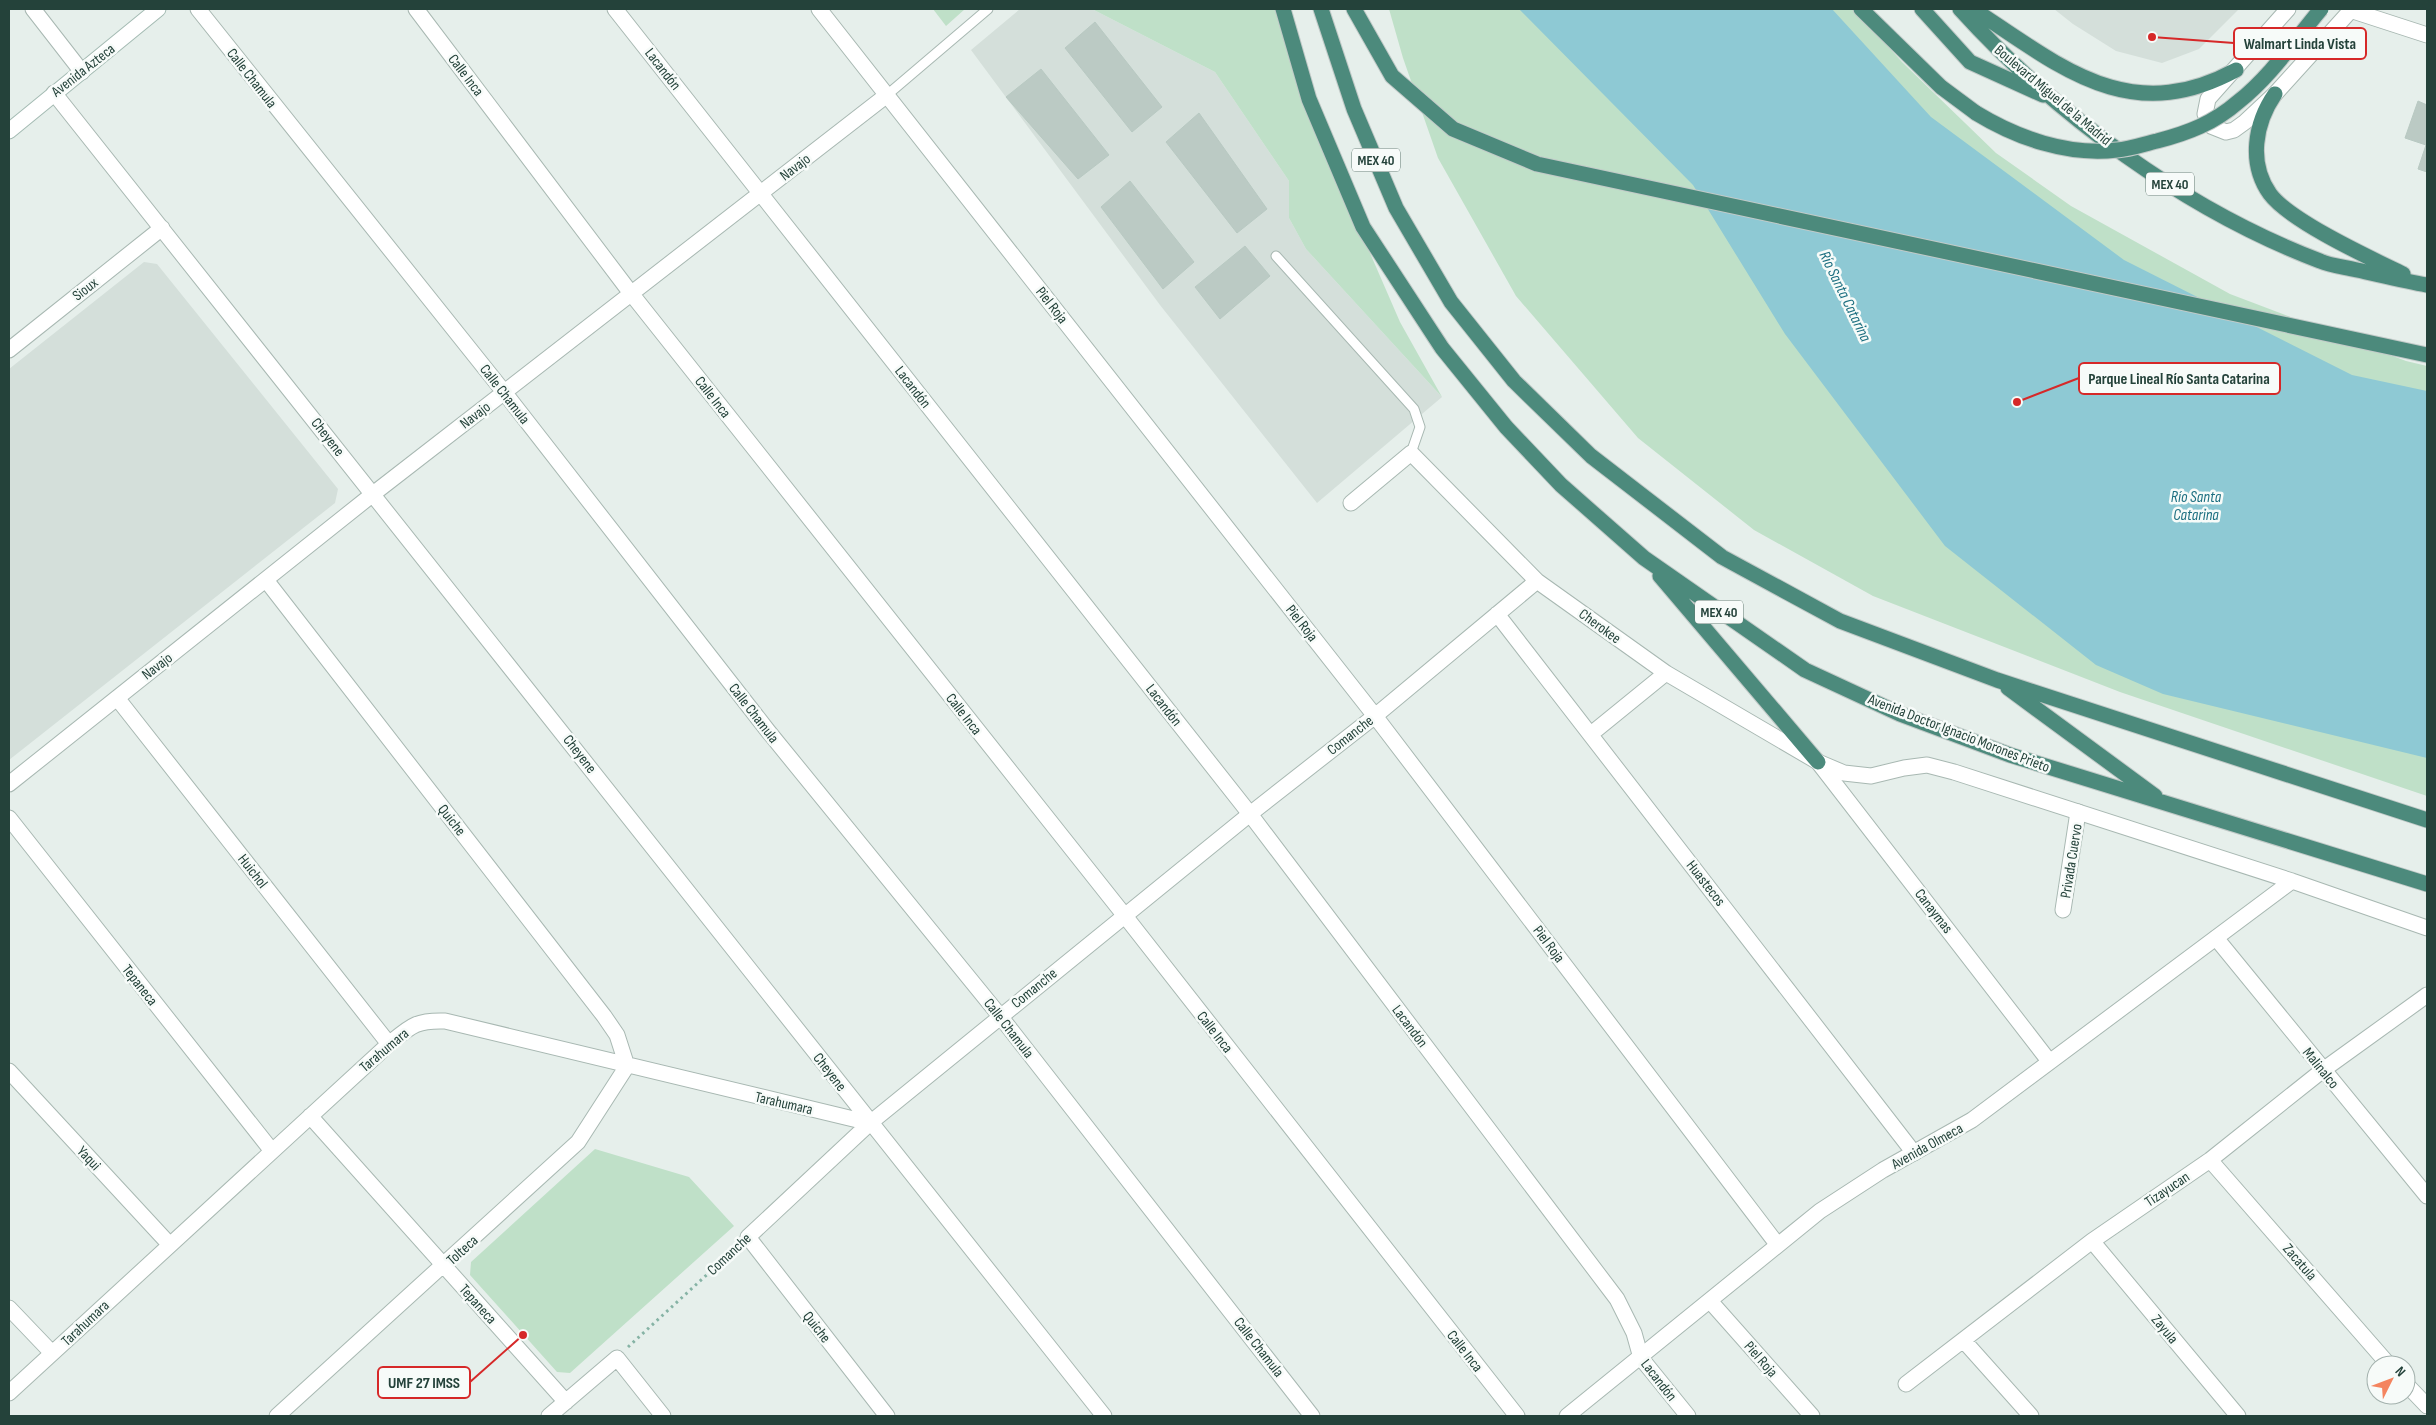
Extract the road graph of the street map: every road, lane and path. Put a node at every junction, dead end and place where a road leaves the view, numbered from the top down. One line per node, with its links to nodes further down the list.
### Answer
1 (33, 9): 20 (street)
2 (158, 9): 20 (street, Avenida Azteca)
3 (198, 9): 33 (street, Calle Chamula)
4 (416, 9): 30 (street, Calle Inca)
5 (615, 9): 26 (street, Lacandón)
6 (819, 9): 23 (street, Piel Roja)
7 (988, 9): 23 (lane, Navajo)
8 (1283, 9): 37 (highway, Avenida Doctor Ignacio Morones Prieto / MEX 40)
9 (1321, 9): 42 (highway, MEX 40)
10 (1354, 9): 32 (highway)
11 (1861, 9): 16 (highway, bridge)
12 (1922, 9): 24 (highway)
13 (1960, 9): 24 (highway, Boulevard Miguel de la Madrid / MEX 40)
14 (1973, 9): 19 (highway)
15 (2288, 9): 19 (street)
16 (2321, 9)
17 (2351, 10): 18 (street); 22 (street)
18 (2427, 34)
19 (2236, 70): 22 (street)
20 (82, 72): 21 (street, Avenida Azteca)
21 (54, 93): 25 (street, Avenida Azteca); 27 (street, Cheyene)
22 (2275, 94): 29 (highway)
23 (888, 95): 26 (street, Navajo); 44 (street, Piel Roja)
24 (2055, 101): 29 (highway, Boulevard Miguel de la Madrid / MEX 40)
25 (9, 131)
26 (761, 193): 30 (street, Navajo); 50 (street, Lacandón)
27 (162, 228): 31 (street, Sioux); 35 (street, Cheyene)
28 (1276, 256): 34 (lane)
29 (2425, 285)
30 (630, 292): 33 (street, Navajo); 56 (street, Calle Inca)
31 (9, 350)
32 (2427, 355)
33 (504, 392): 35 (street, Navajo); 60 (street, Calle Chamula)
34 (1411, 453): 36 (street); 39 (street, Cherokee)
35 (373, 494): 38 (street, Navajo); 67 (street, Cheyene)
36 (1351, 503)
37 (1644, 558): 46 (highway); 48 (highway, Avenida Doctor Ignacio Morones Prieto / MEX 40)
38 (266, 580): 43 (street, Navajo); 63 (street, Quiche)
39 (1537, 581): 40 (street, Comanche); 41 (street, Cherokee)
40 (1497, 614): 44 (street, Comanche); 45 (street, Huastecos)
41 (1666, 673): 45 (street); 46 (street, Cherokee)
42 (1997, 680): 48 (highway); 52 (highway, MEX 40)
43 (117, 698): 47 (street, Navajo); 61 (street, Huichol)
44 (1375, 716): 50 (street, Comanche); 74 (street, Piel Roja)
45 (1591, 734): 69 (street, Huastecos)
46 (1818, 762): 49 (street); 62 (street, Canaymas)
47 (9, 784)
48 (2165, 803): 54 (highway, Avenida Doctor Ignacio Morones Prieto / MEX 40)
49 (2078, 812): 53 (street); 55 (street, Privada Cuervo)
50 (1250, 814): 56 (street, Comanche); 83 (street, Lacandón)
51 (9, 818): 68 (street, Tepaneca)
52 (2427, 820)
53 (2292, 881): 57 (street); 58 (street, Avenida Olmeca)
54 (2427, 884)
55 (2063, 910)
56 (1125, 916): 60 (street, Comanche); 95 (street, Calle Inca)
57 (2427, 928)
58 (2216, 938): 62 (street, Avenida Olmeca); 64 (street, Malinalco)
59 (2427, 995): 64 (street, Tizayucan)
60 (1000, 1016): 67 (street, Comanche); 94 (street, Calle Chamula)
61 (388, 1044): 63 (street, Tarahumara); 66 (street, Tarahumara)
62 (2050, 1061): 69 (street, Avenida Olmeca)
63 (627, 1066): 67 (street, Tarahumara); 76 (street, Tolteca)
64 (2322, 1070): 70 (street, Tizayucan); 71 (street, Malinalco)
65 (9, 1071): 75 (street, Yaqui)
66 (310, 1116): 68 (street, Tarahumara); 76 (street, Tepaneca)
67 (870, 1123): 72 (street, Comanche); 93 (street, Cheyene)
68 (272, 1151): 75 (street, Tarahumara)
69 (1914, 1153): 74 (street, Avenida Olmeca)
70 (2210, 1160): 73 (street, Tizayucan); 81 (street, Zacatula)
71 (2427, 1196)
72 (748, 1237): 82 (path, Comanche); 92 (street, Quiche)
73 (2092, 1241): 79 (street, Tizayucan); 100 (street, Zayula)
74 (1777, 1244): 77 (street, Avenida Olmeca)
75 (170, 1245): 80 (street, Tarahumara)
76 (444, 1266): 87 (street, Tepaneca); 89 (street, Tolteca)
77 (1710, 1302): 83 (street, Avenida Olmeca); 98 (street, Piel Roja)
78 (9, 1308): 80 (street)
79 (1964, 1342): 84 (street, Tizayucan); 99 (street)
80 (52, 1354): 85 (street, Tarahumara)
81 (2380, 1355)
82 (617, 1358): 87 (street); 91 (street)
83 (1640, 1358): 96 (street, Avenida Olmeca); 97 (street, Lacandón)
84 (1906, 1384)
85 (9, 1393)
86 (2416, 1394): 88 (street)
87 (566, 1402): 90 (street)
88 (2427, 1406)
89 (277, 1416)
90 (549, 1416)
91 (663, 1416)
92 (887, 1416)
93 (1104, 1416)
94 (1312, 1416)
95 (1517, 1416)
96 (1567, 1416)
97 (1688, 1416)
98 (1812, 1416)
99 (2031, 1416)
100 (2238, 1416)

